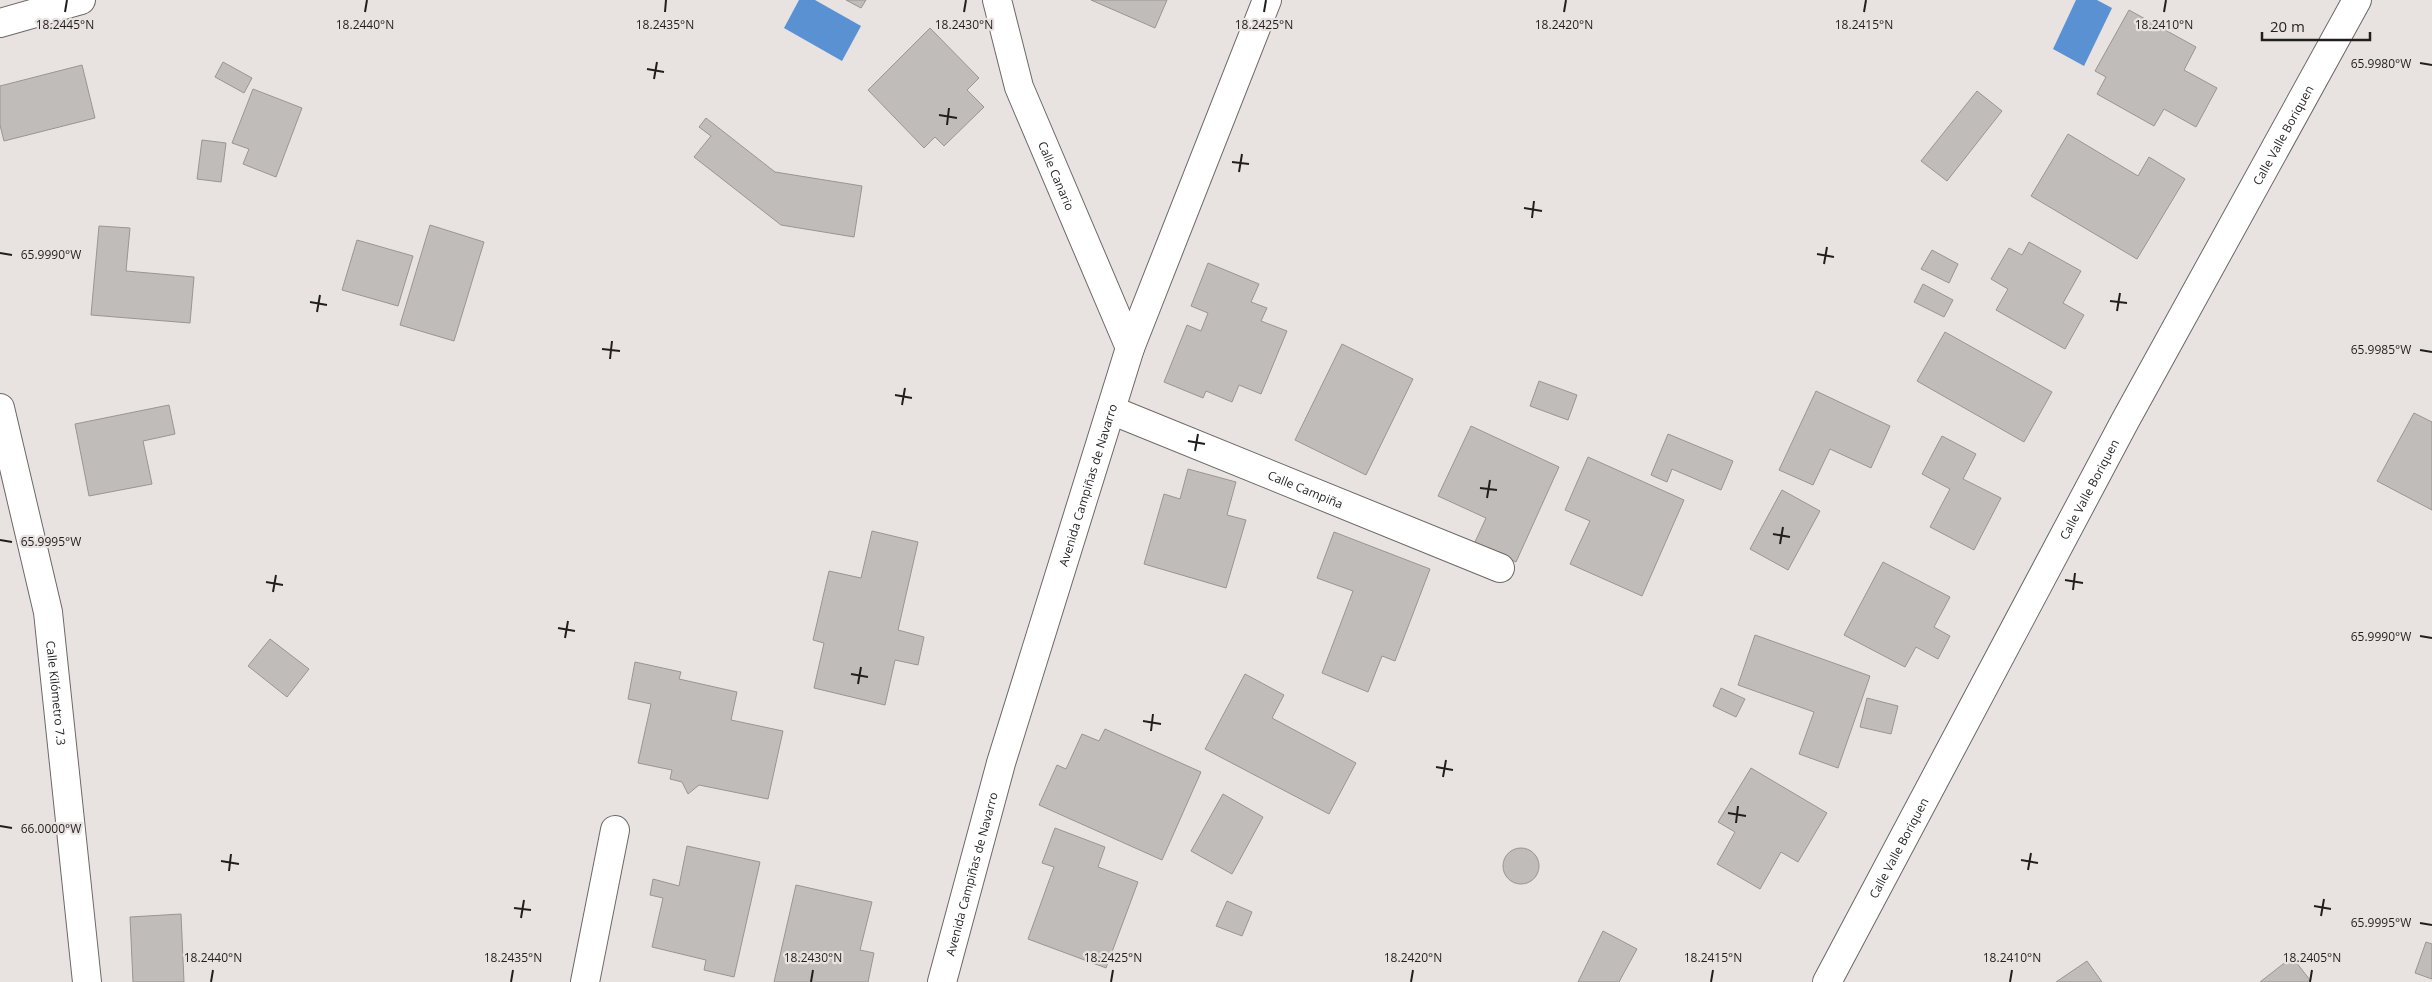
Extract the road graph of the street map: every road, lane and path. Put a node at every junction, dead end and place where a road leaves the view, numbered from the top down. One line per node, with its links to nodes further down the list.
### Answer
1 (81, 0): 5 (street)
2 (997, 0): 6 (street, Calle Canario)
3 (1267, 0): 6 (street, Avenida Campiñas de Navarro)
4 (2357, 0): 14 (street, Calle Valle Boriquen)
5 (0, 24)
6 (1130, 348): 8 (street, Avenida Campiñas de Navarro)
7 (0, 408): 11 (street, Calle Kilómetro 7.3)
8 (1111, 410): 9 (street, Calle Campiña); 13 (street, Avenida Campiñas de Navarro)
9 (1500, 568)
10 (615, 830): 12 (street)
11 (87, 982)
12 (585, 982)
13 (942, 982)
14 (1827, 982)

